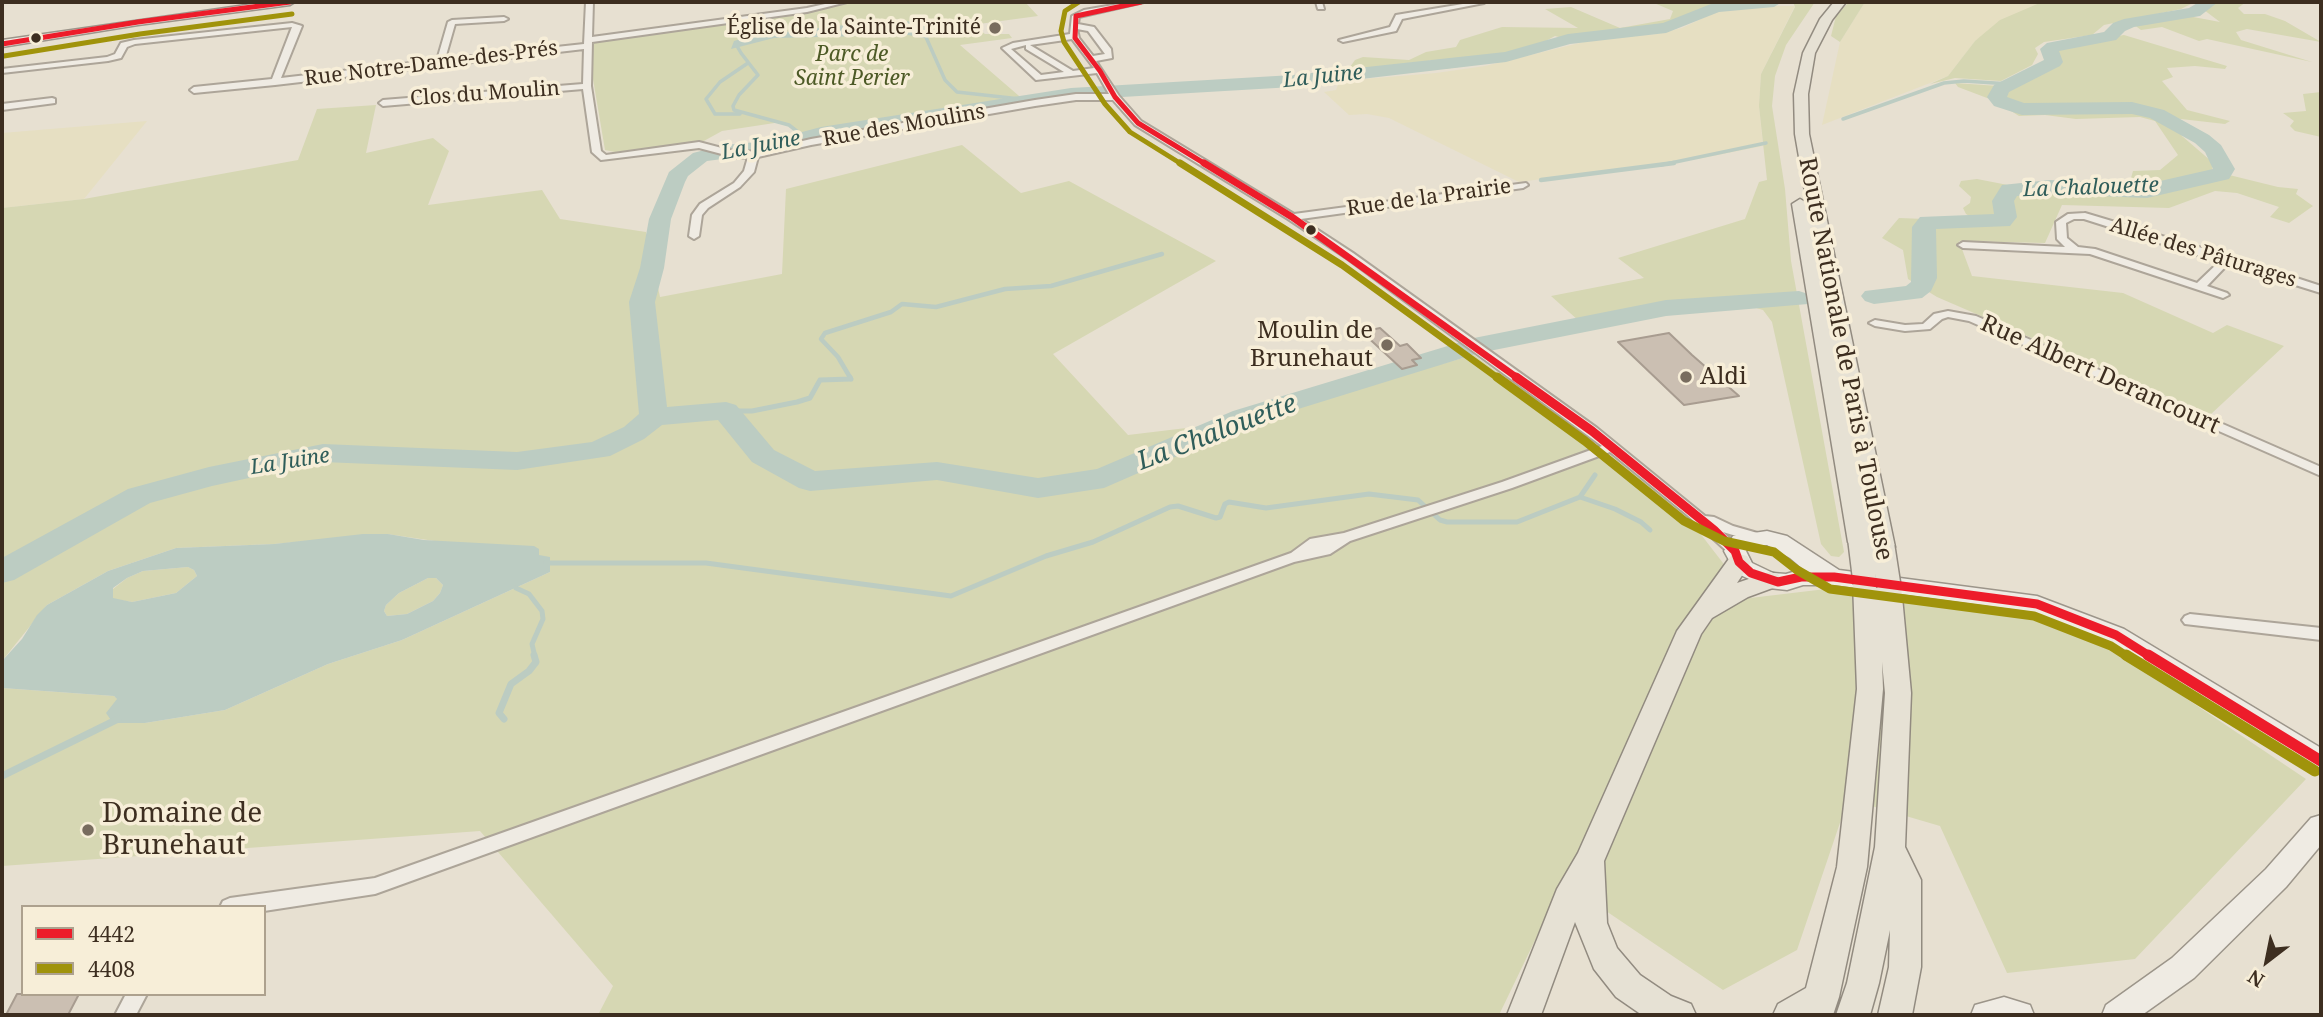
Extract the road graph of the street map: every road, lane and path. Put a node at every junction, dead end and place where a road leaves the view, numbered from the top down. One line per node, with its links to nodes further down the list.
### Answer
1 (290, 2): 13 (main road)
2 (589, 2): 12 (street, Rue des Moulins)
3 (843, 2): 12 (street, Rue Notre-Dame-des-Prés)
4 (1141, 2): 8 (street)
5 (1479, 2): 11 (street)
6 (1827, 2): 42 (main road, Route Nationale de Paris à Toulouse)
7 (1840, 2): 42 (main road, Route Nationale de Paris à Toulouse)
8 (1115, 4): 10 (street)
9 (504, 19): 16 (street)
10 (1075, 26): 15 (street); 15 (street); 19 (street)
11 (1343, 40)
12 (587, 43): 16 (street, Rue Notre-Dame-des-Prés); 21 (street, Rue des Moulins)
13 (2, 44)
14 (1029, 47): 19 (street)
15 (1091, 59): 17 (street)
16 (440, 63): 20 (street, Rue Notre-Dame-des-Prés)
17 (1100, 70): 19 (street); 23 (street)
18 (2, 71): 20 (street, Rue Notre-Dame-des-Prés)
19 (1072, 74)
20 (275, 82): 22 (street, Rue Notre-Dame-des-Prés)
21 (587, 86): 25 (street, Clos du Moulin); 27 (street, Rue des Moulins)
22 (194, 90)
23 (1113, 93): 27 (street, Rue des Moulins); 29 (street)
24 (52, 101): 26 (street)
25 (383, 103)
26 (2, 107)
27 (754, 154): 30 (street)
28 (1523, 185): 29 (street, Rue de la Prairie)
29 (1292, 217): 38 (street)
30 (694, 236)
31 (1963, 245): 32 (street)
32 (2076, 250): 33 (street, Allée des Pâturages); 34 (street)
33 (2228, 259): 34 (street); 35 (street, Allée des Pâturages)
34 (2199, 288): 36 (street)
35 (2321, 290)
36 (2223, 296)
37 (1875, 323): 39 (street, Rue Albert Derancourt)
38 (1611, 447): 40 (street); 54 (street)
39 (2321, 472)
40 (1691, 511): 41 (street); 43 (street)
41 (1756, 537): 43 (main road); 44 (main road)
42 (1871, 544): 46 (main road, Route Nationale de Paris à Toulouse, bridge)
43 (1737, 556): 45 (main road); 47 (main road)
44 (1802, 569): 45 (main road); 50 (main road)
45 (1769, 580): 47 (main road)
46 (1881, 613): 52 (main road, Route Nationale de Paris à Toulouse); 56 (main road, Route Nationale de Paris à Toulouse)
47 (1702, 615): 53 (main road)
48 (2190, 620): 49 (street)
49 (2321, 634)
50 (2321, 761)
51 (2321, 826): 65 (main road)
52 (1890, 847): 61 (main road, Route Nationale de Paris à Toulouse); 62 (main road)
53 (1590, 860): 58 (main road); 59 (main road)
54 (244, 905)
55 (136, 996): 57 (street)
56 (1819, 1006): 60 (main road)
57 (125, 1015)
58 (1524, 1015)
59 (1679, 1015)
60 (1790, 1015)
61 (1853, 1015)
62 (1895, 1015)
63 (1986, 1015): 64 (main road)
64 (2019, 1015)
65 (2117, 1015)

